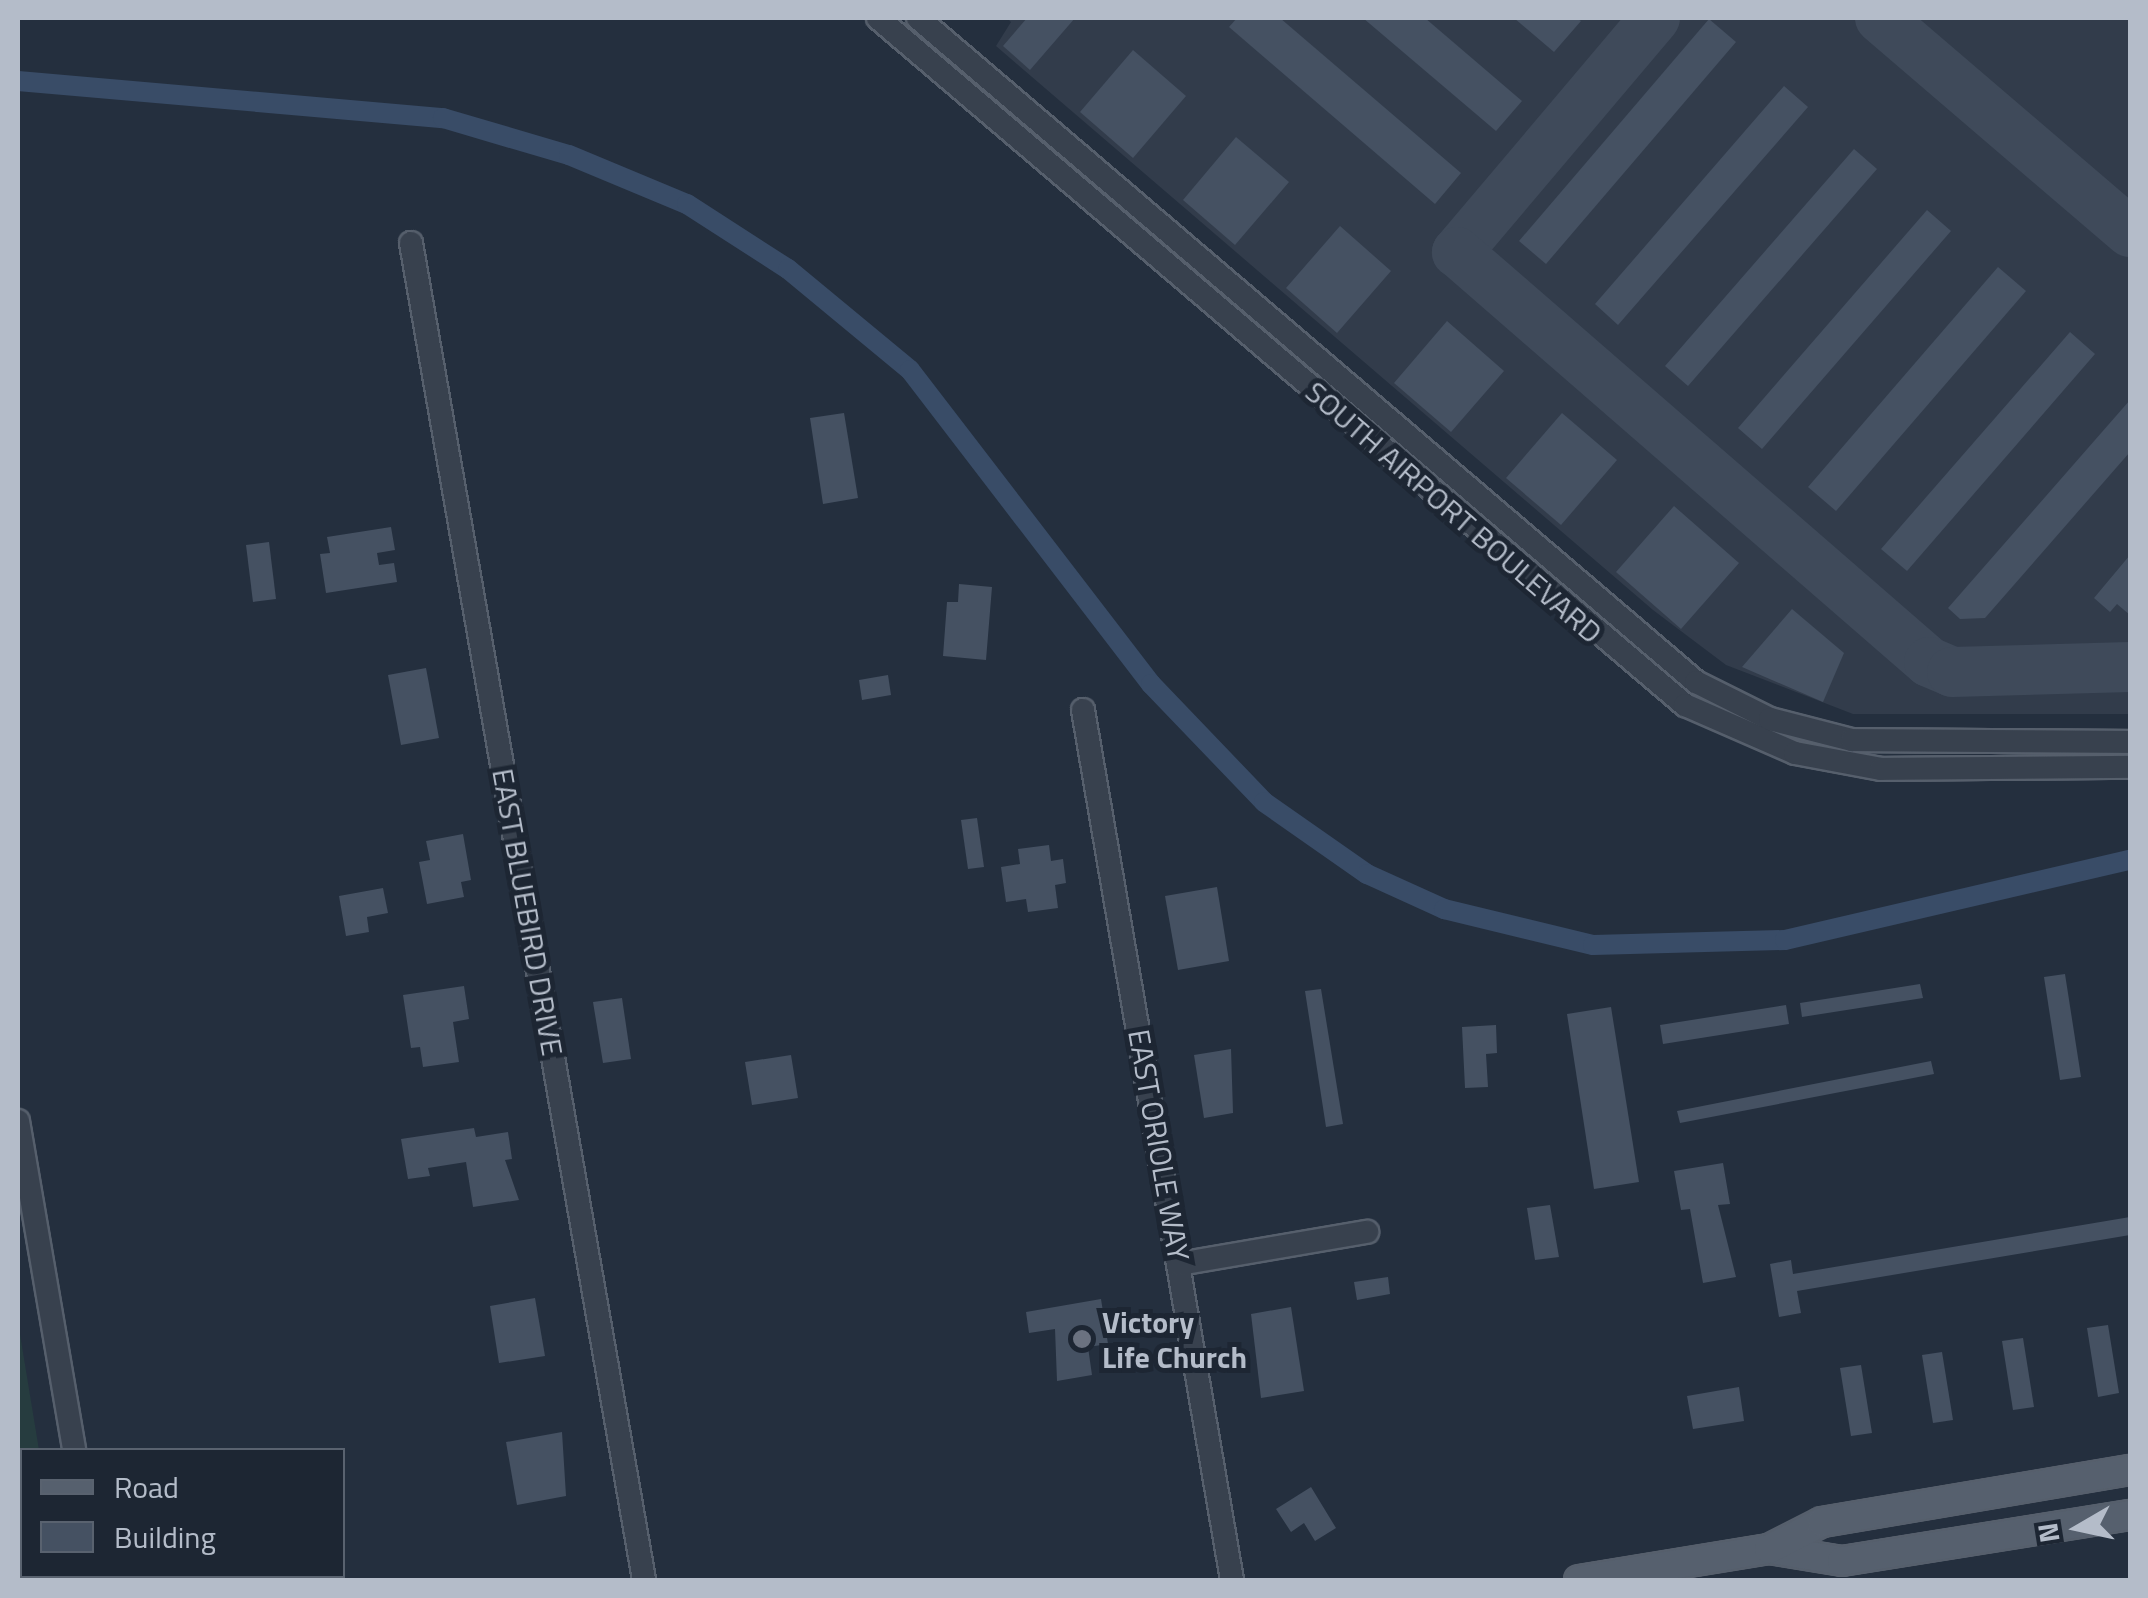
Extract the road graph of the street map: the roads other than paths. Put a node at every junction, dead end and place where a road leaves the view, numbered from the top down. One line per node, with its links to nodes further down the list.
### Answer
1 (878, 18): 4 (street, SOUTH AIRPORT BOULEVARD)
2 (918, 18): 3 (street, SOUTH AIRPORT BOULEVARD)
3 (954, 48): 4 (street); 8 (street, SOUTH AIRPORT BOULEVARD)
4 (936, 67): 10 (street, SOUTH AIRPORT BOULEVARD)
5 (412, 243): 18 (street, EAST BLUEBIRD DRIVE)
6 (1084, 710): 13 (street, EAST ORIOLE WAY)
7 (2130, 742): 8 (street, SOUTH AIRPORT BOULEVARD)
8 (1976, 743): 10 (street)
9 (2130, 767): 10 (street, SOUTH AIRPORT BOULEVARD)
10 (1975, 769)
11 (18, 1120): 14 (street)
12 (1368, 1232): 13 (street)
13 (1179, 1264): 19 (street, EAST ORIOLE WAY)
14 (74, 1448)
15 (2129, 1480): 17 (main road)
16 (2130, 1515): 17 (main road)
17 (1770, 1548): 20 (main road)
18 (644, 1580)
19 (1232, 1580)
20 (1580, 1580)

